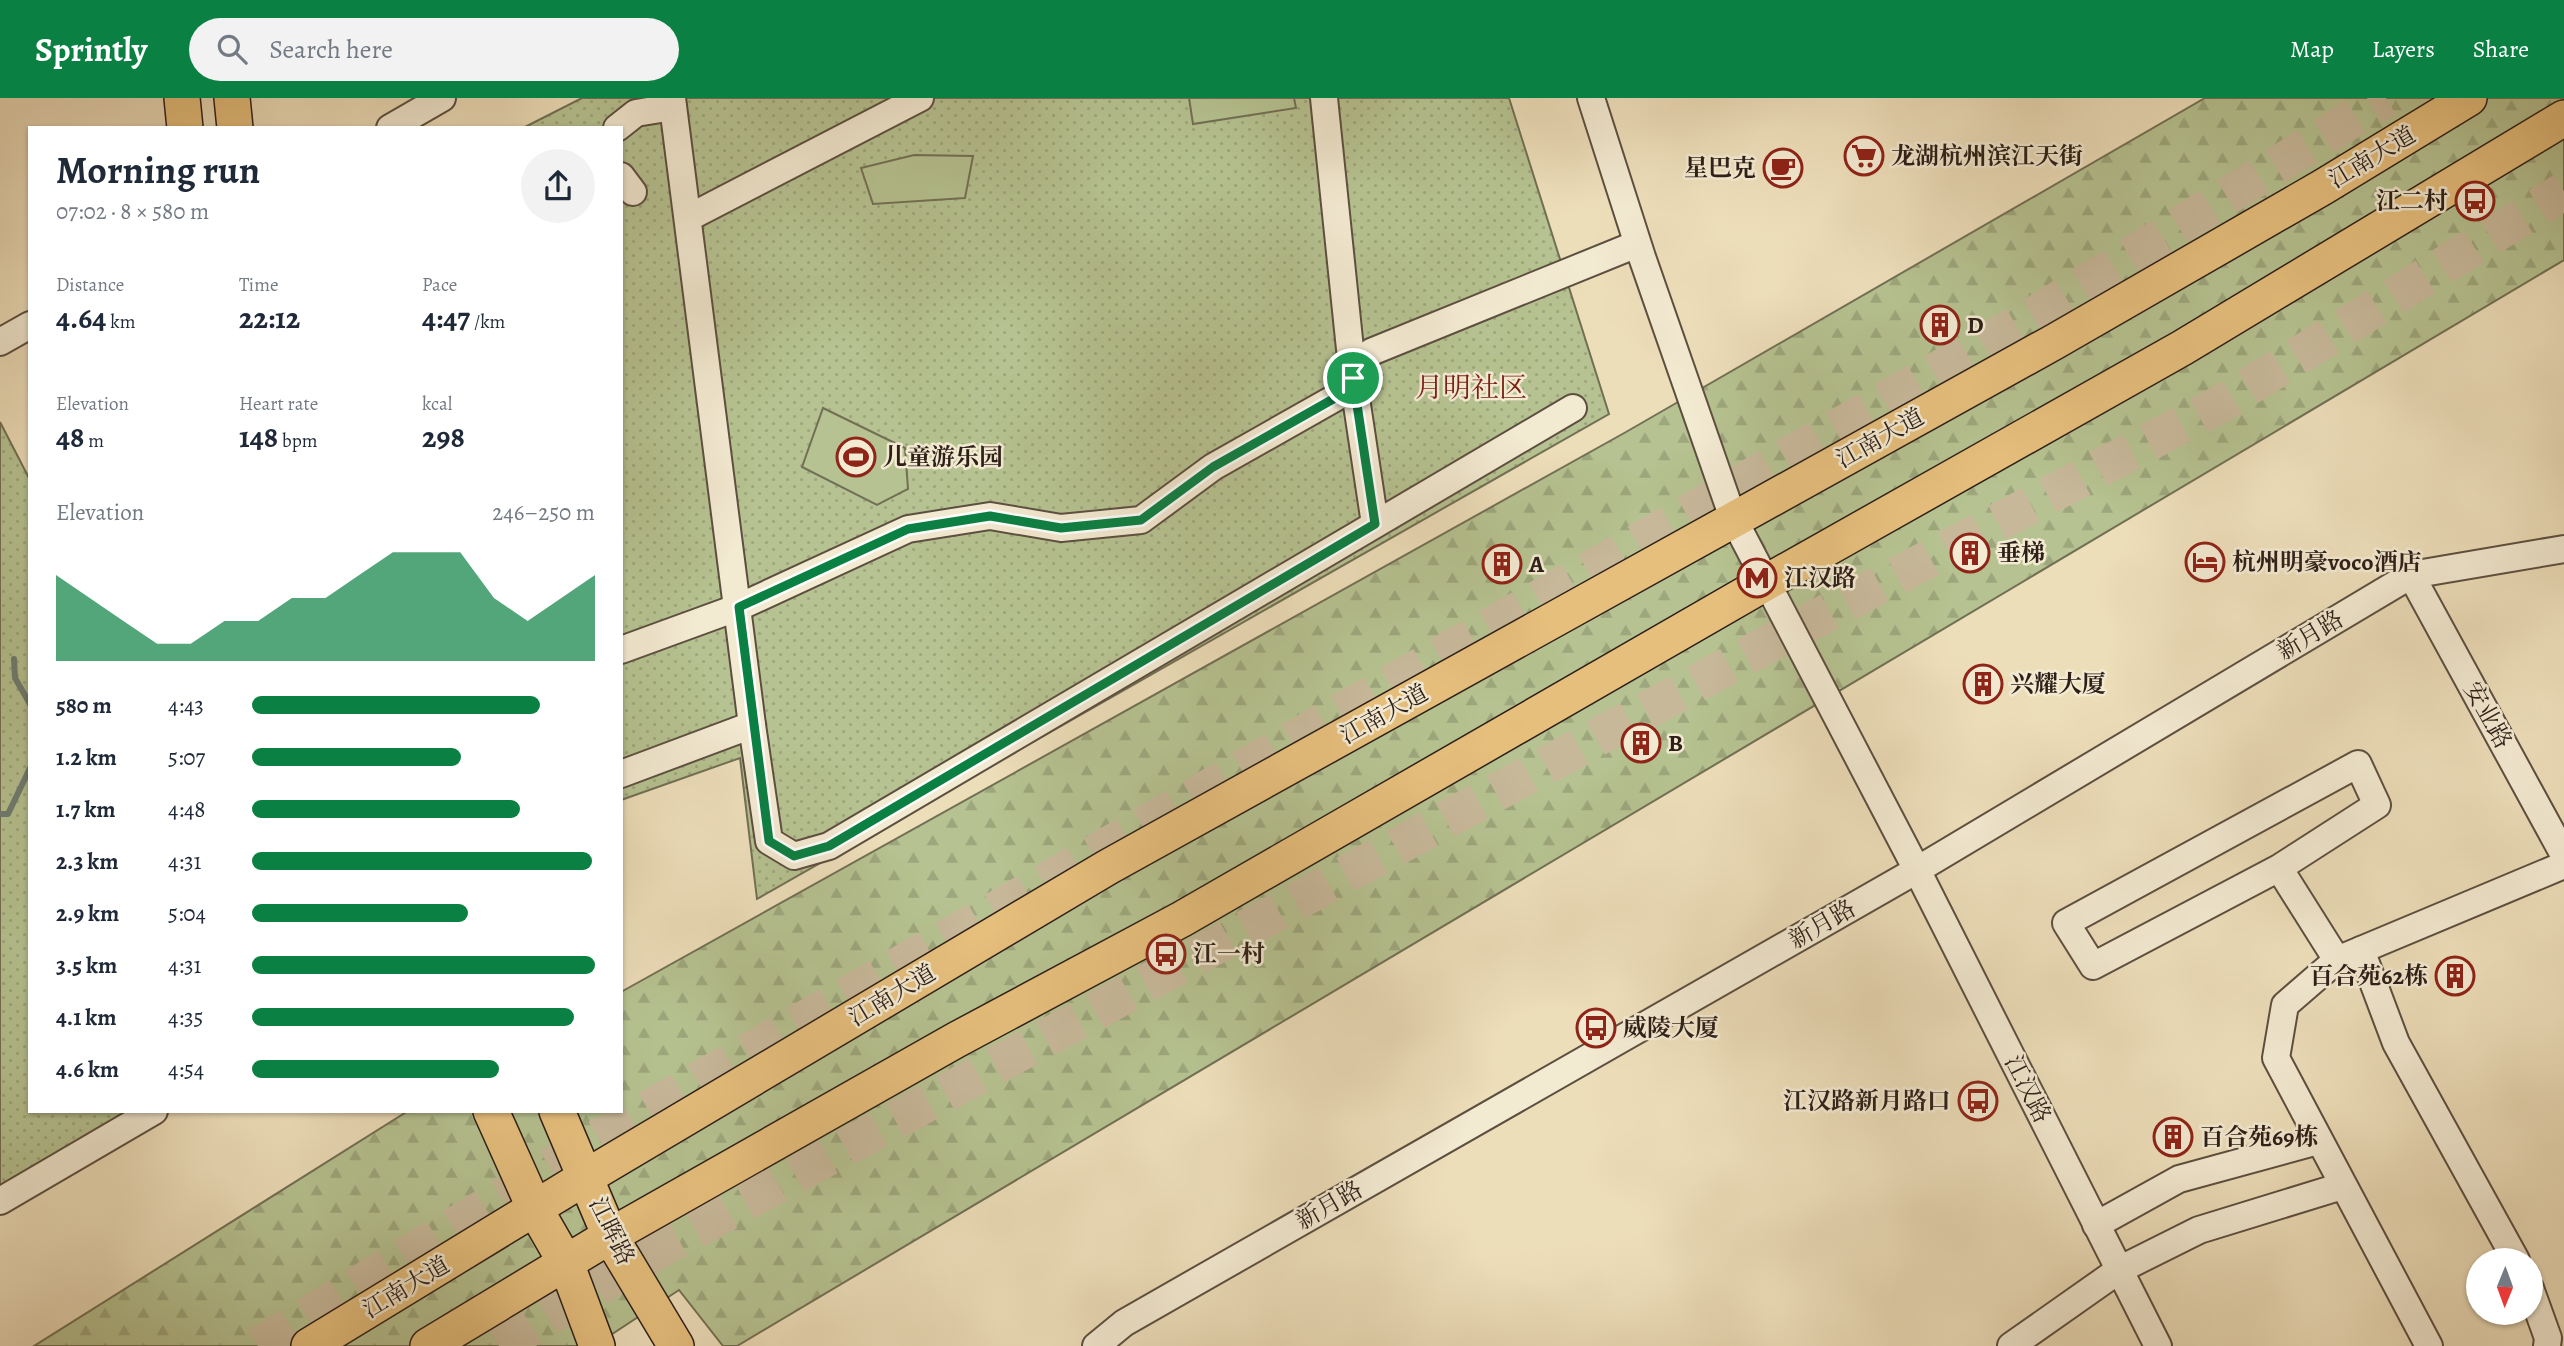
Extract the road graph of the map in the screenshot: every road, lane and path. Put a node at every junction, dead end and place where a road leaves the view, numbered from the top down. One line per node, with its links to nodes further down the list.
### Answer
1 (182, 98): 10 (main road)
2 (233, 98): 11 (main road)
3 (442, 98): 12 (street)
4 (920, 98): 14 (street)
5 (1324, 98): 18 (street)
6 (1591, 98): 15 (street, 江汉路)
7 (2469, 98): 20 (main road, 江南大道)
8 (673, 102): 13 (street); 14 (street)
9 (2564, 118): 24 (main road)
10 (186, 126)
11 (235, 126)
12 (393, 126)
13 (620, 126)
14 (688, 219): 25 (street)
15 (1637, 244): 18 (street); 20 (street, 江汉路)
16 (28, 326): 17 (street)
17 (0, 342)
18 (1353, 378): 21 (street); 25 (street)
19 (1573, 408): 21 (street)
20 (1733, 518): 24 (street, 江汉路); 38 (main road, 江南大道)
21 (1375, 524): 27 (street)
22 (2564, 549): 23 (street, 新月路)
23 (2411, 575): 29 (street, 安业路); 32 (street, 新月路)
24 (1767, 582): 32 (street, 江汉路); 43 (main road)
25 (739, 607): 26 (street); 27 (street)
26 (623, 649)
27 (752, 725): 28 (street)
28 (623, 773)
29 (2564, 855)
30 (2564, 865): 33 (street)
31 (2279, 868): 31 (street); 33 (street)
32 (1917, 870): 42 (street, 江汉路); 52 (street, 新月路)
33 (2349, 955): 37 (street); 44 (street)
34 (151, 1113): 40 (street)
35 (492, 1113): 41 (main road)
36 (558, 1113): 38 (main road, 江晖路)
37 (2318, 1141): 39 (street); 42 (street)
38 (586, 1177): 41 (main road, 江南大道); 43 (main road, 江晖路)
39 (2342, 1186): 46 (street); 55 (street)
40 (0, 1201)
41 (535, 1209): 45 (main road); 48 (main road, 江南大道)
42 (2096, 1225): 46 (street, 江汉路)
43 (610, 1236): 45 (main road); 51 (main road, 江晖路)
44 (2509, 1248)
45 (566, 1263): 49 (main road); 50 (main road)
46 (2119, 1270): 53 (street); 54 (street, 江汉路)
47 (2543, 1324): 56 (street)
48 (309, 1346)
49 (428, 1346)
50 (597, 1346)
51 (676, 1346)
52 (1096, 1346)
53 (2011, 1346)
54 (2158, 1346)
55 (2429, 1346)
56 (2547, 1346)

